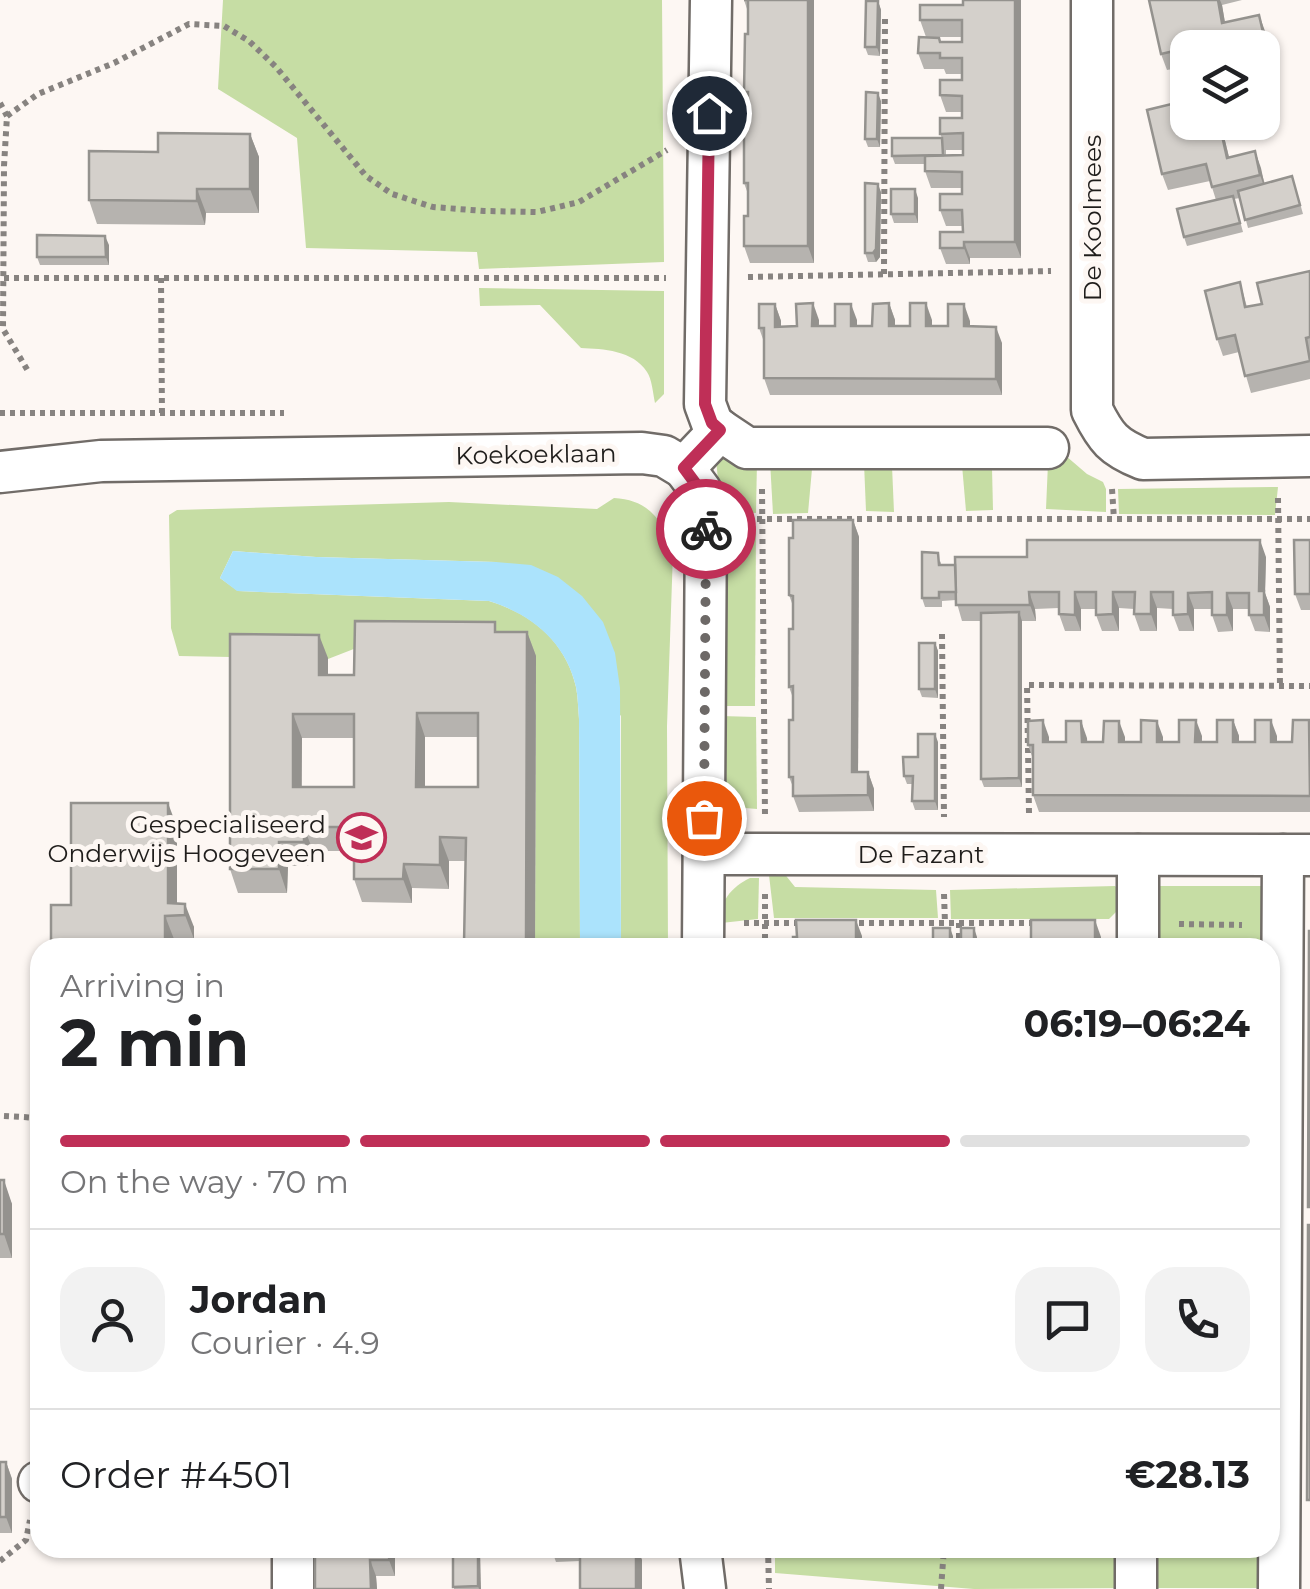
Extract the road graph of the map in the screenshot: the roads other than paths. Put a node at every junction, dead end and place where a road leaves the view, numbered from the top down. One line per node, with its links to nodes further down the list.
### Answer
1 (711, 0): 3 (street)
2 (1092, 0): 5 (street, De Koolmees)
3 (720, 430): 4 (street); 6 (street)
4 (1048, 448)
5 (1294, 456)
6 (684, 468): 7 (street, Koekoeklaan); 8 (street)
7 (0, 472)
8 (704, 854): 9 (street, De Fazant); 12 (street)
9 (1138, 854): 10 (street, De Fazant); 11 (street)
10 (1296, 855): 13 (street, De Fazant)
11 (1138, 935)
12 (703, 936)
13 (1280, 1368)
14 (293, 1558): 18 (street)
15 (701, 1558): 19 (street)
16 (1136, 1558): 20 (street)
17 (1279, 1558): 21 (street, De Fazant)
18 (292, 1589)
19 (705, 1589)
20 (1136, 1589)
21 (1279, 1589)

